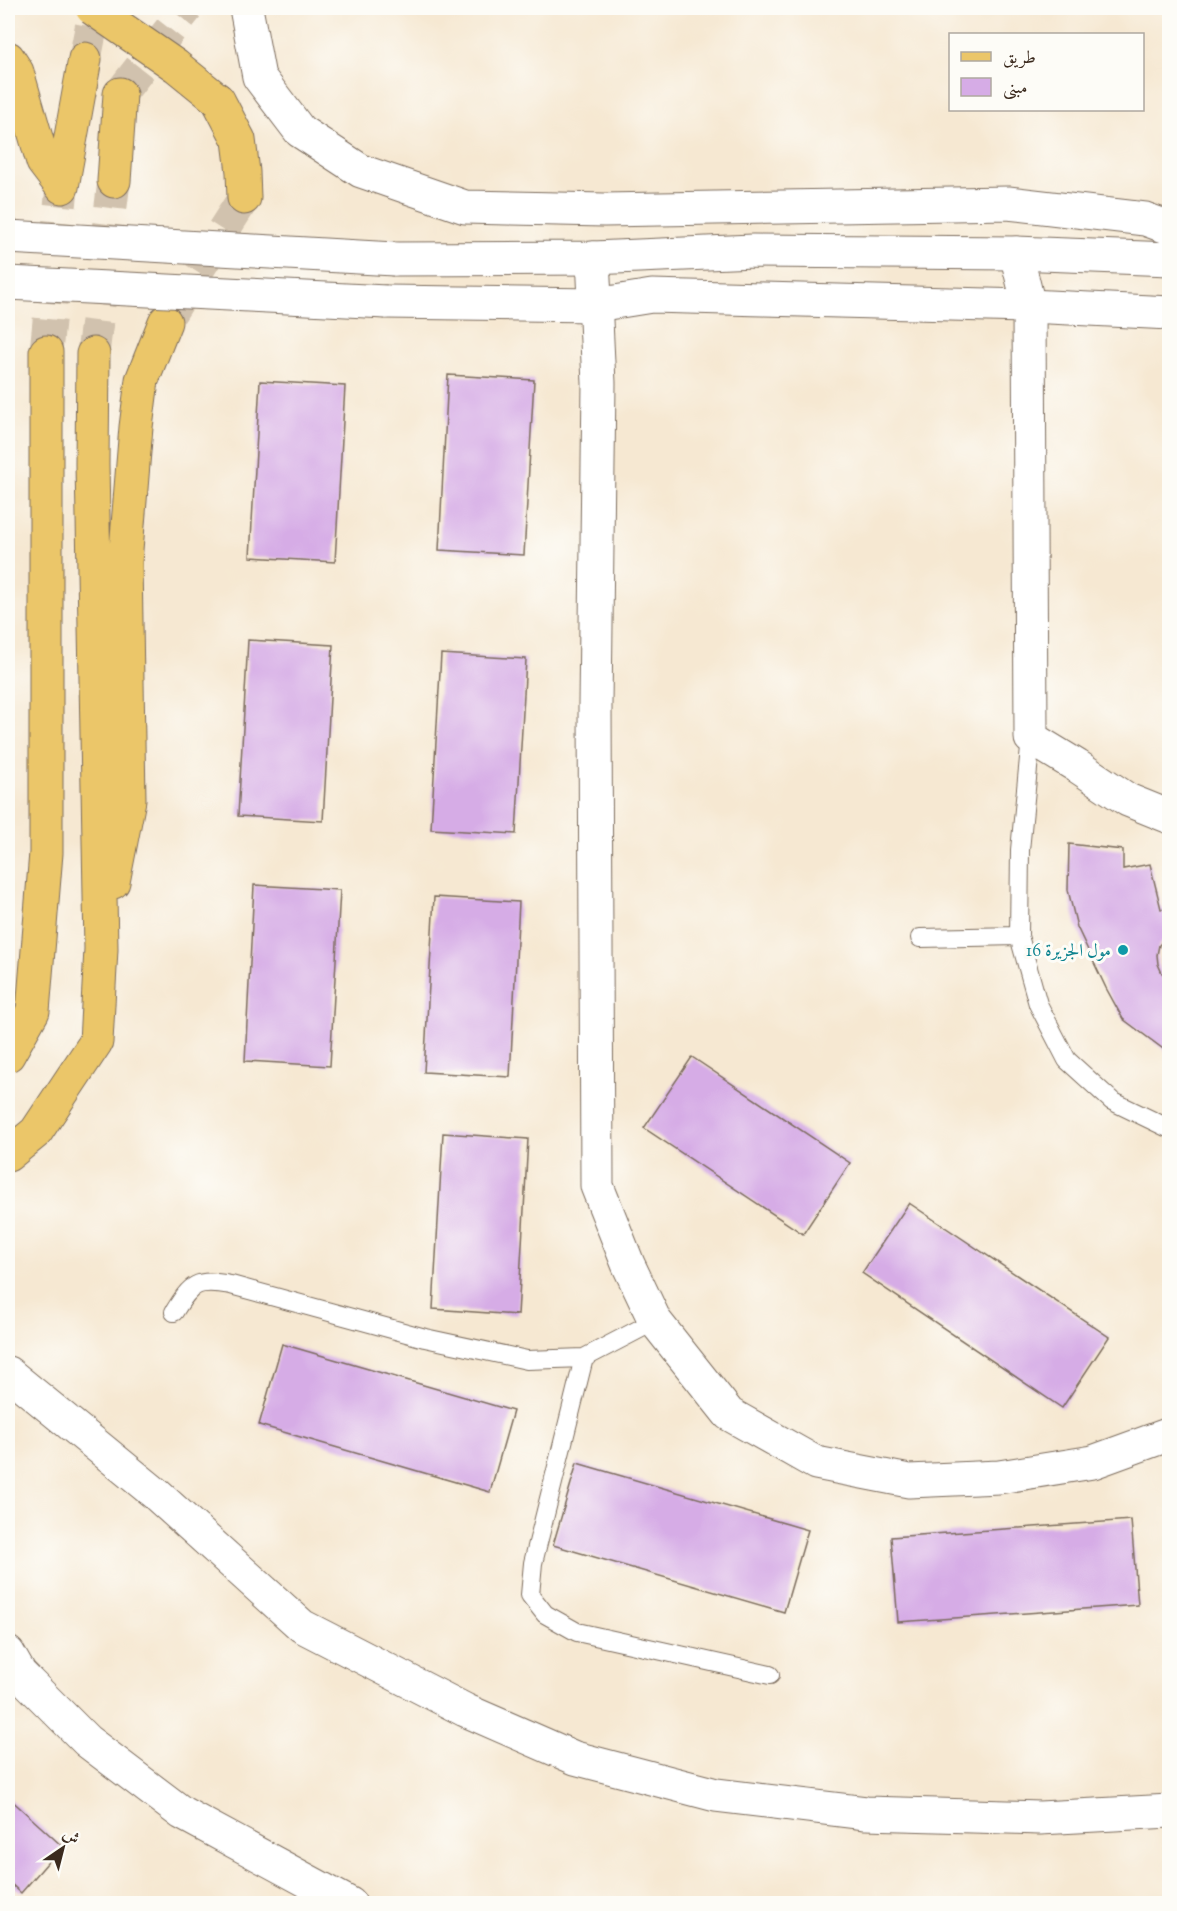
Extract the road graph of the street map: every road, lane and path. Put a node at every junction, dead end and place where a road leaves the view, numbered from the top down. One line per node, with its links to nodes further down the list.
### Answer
1 (92, 8): 7 (main road, bridge)
2 (246, 8): 8 (street)
3 (8, 58): 4 (main road)
4 (85, 58)
5 (120, 94): 6 (main road)
6 (114, 181)
7 (244, 198)
8 (1170, 228)
9 (8, 237): 11 (street, bridge)
10 (1016, 253): 11 (street); 12 (street); 15 (street)
11 (592, 258): 14 (street)
12 (1170, 259)
13 (8, 283): 14 (street, bridge)
14 (596, 305): 15 (street); 29 (street)
15 (1029, 306): 16 (street); 20 (street)
16 (1170, 313)
17 (165, 322): 24 (main road)
18 (46, 352): 25 (main road)
19 (93, 354): 24 (main road)
20 (1031, 738): 21 (street); 22 (lane)
21 (1170, 817)
22 (1019, 936): 23 (lane); 26 (lane)
23 (920, 938)
24 (101, 949): 27 (main road)
25 (8, 1055)
26 (1170, 1129)
27 (8, 1155)
28 (174, 1312): 30 (lane)
29 (655, 1321): 30 (lane); 32 (street)
30 (584, 1358): 34 (lane)
31 (8, 1373): 35 (street)
32 (1170, 1434)
33 (8, 1653): 36 (street)
34 (770, 1675)
35 (1170, 1811)
36 (350, 1904)

